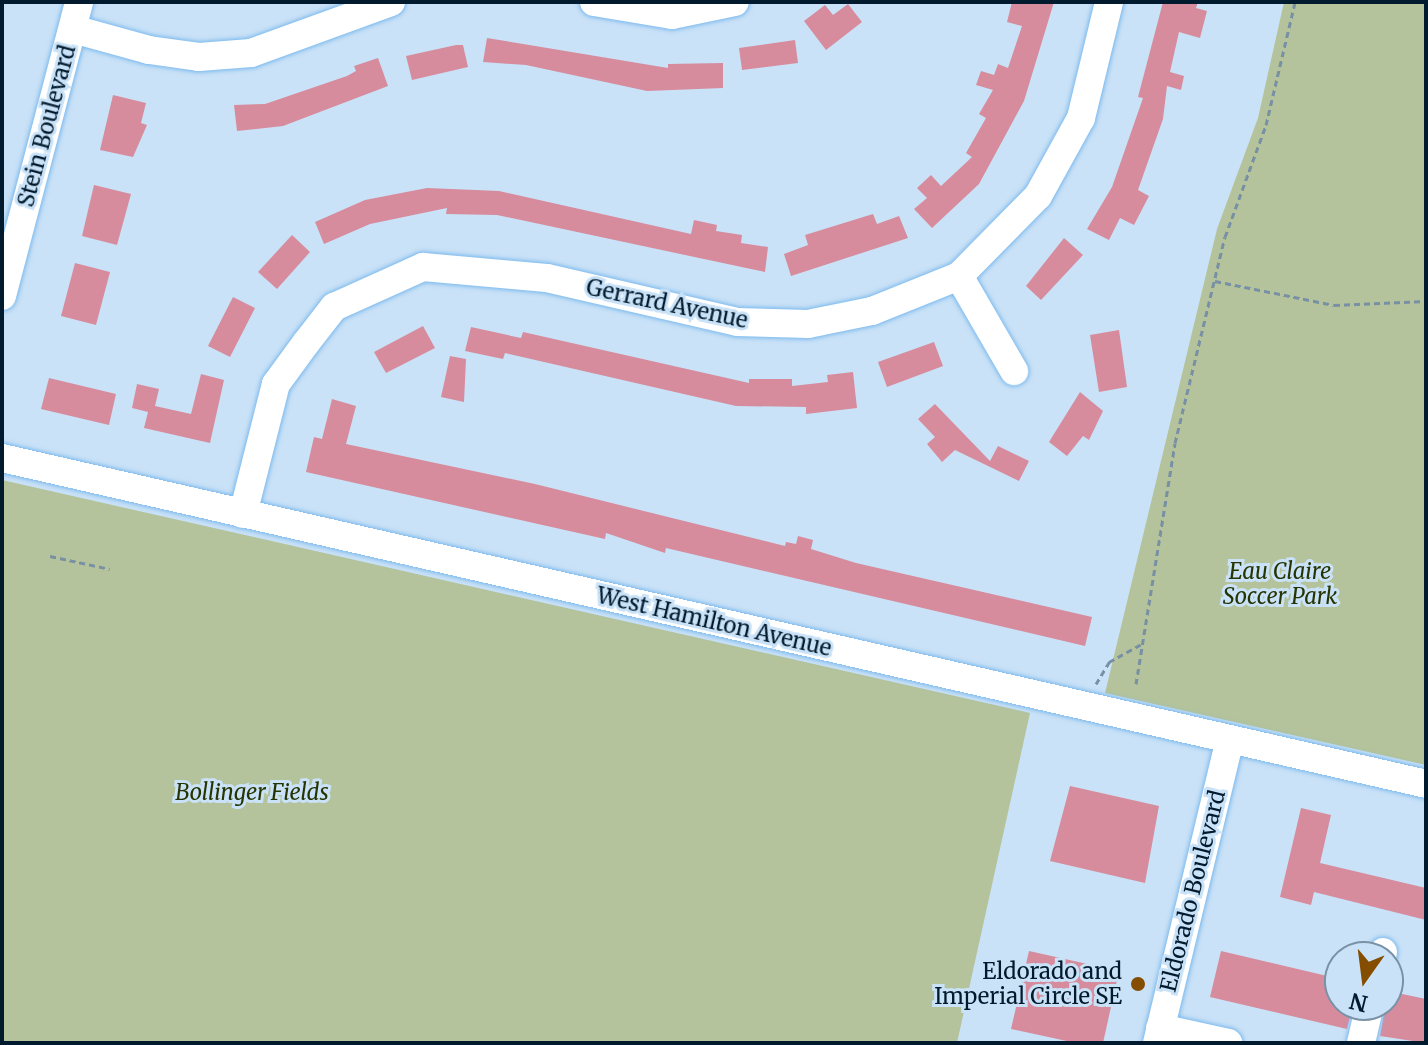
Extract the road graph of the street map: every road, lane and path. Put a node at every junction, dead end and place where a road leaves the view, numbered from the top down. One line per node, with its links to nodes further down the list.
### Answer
1 (391, 2): 6 (street)
2 (594, 2): 3 (street)
3 (735, 2)
4 (1109, 2): 7 (street, Gerrard Avenue)
5 (1295, 2): 8 (path)
6 (76, 16): 9 (street, Stein Boulevard)
7 (959, 276): 11 (street); 13 (street, Gerrard Avenue)
8 (1215, 281): 10 (path); 16 (path)
9 (2, 296)
10 (1426, 301)
11 (1014, 371)
12 (2, 458): 13 (street, West Hamilton Avenue)
13 (243, 514): 19 (street, West Hamilton Avenue)
14 (50, 556): 15 (path)
15 (110, 569)
16 (1142, 644): 17 (path); 18 (path)
17 (1096, 684)
18 (1136, 684)
19 (1230, 740): 20 (street, West Hamilton Avenue); 22 (street, Eldorado Boulevard)
20 (1426, 784)
21 (1366, 1021): 24 (street)
22 (1158, 1035): 23 (street)
23 (1228, 1043)
24 (1361, 1043)

